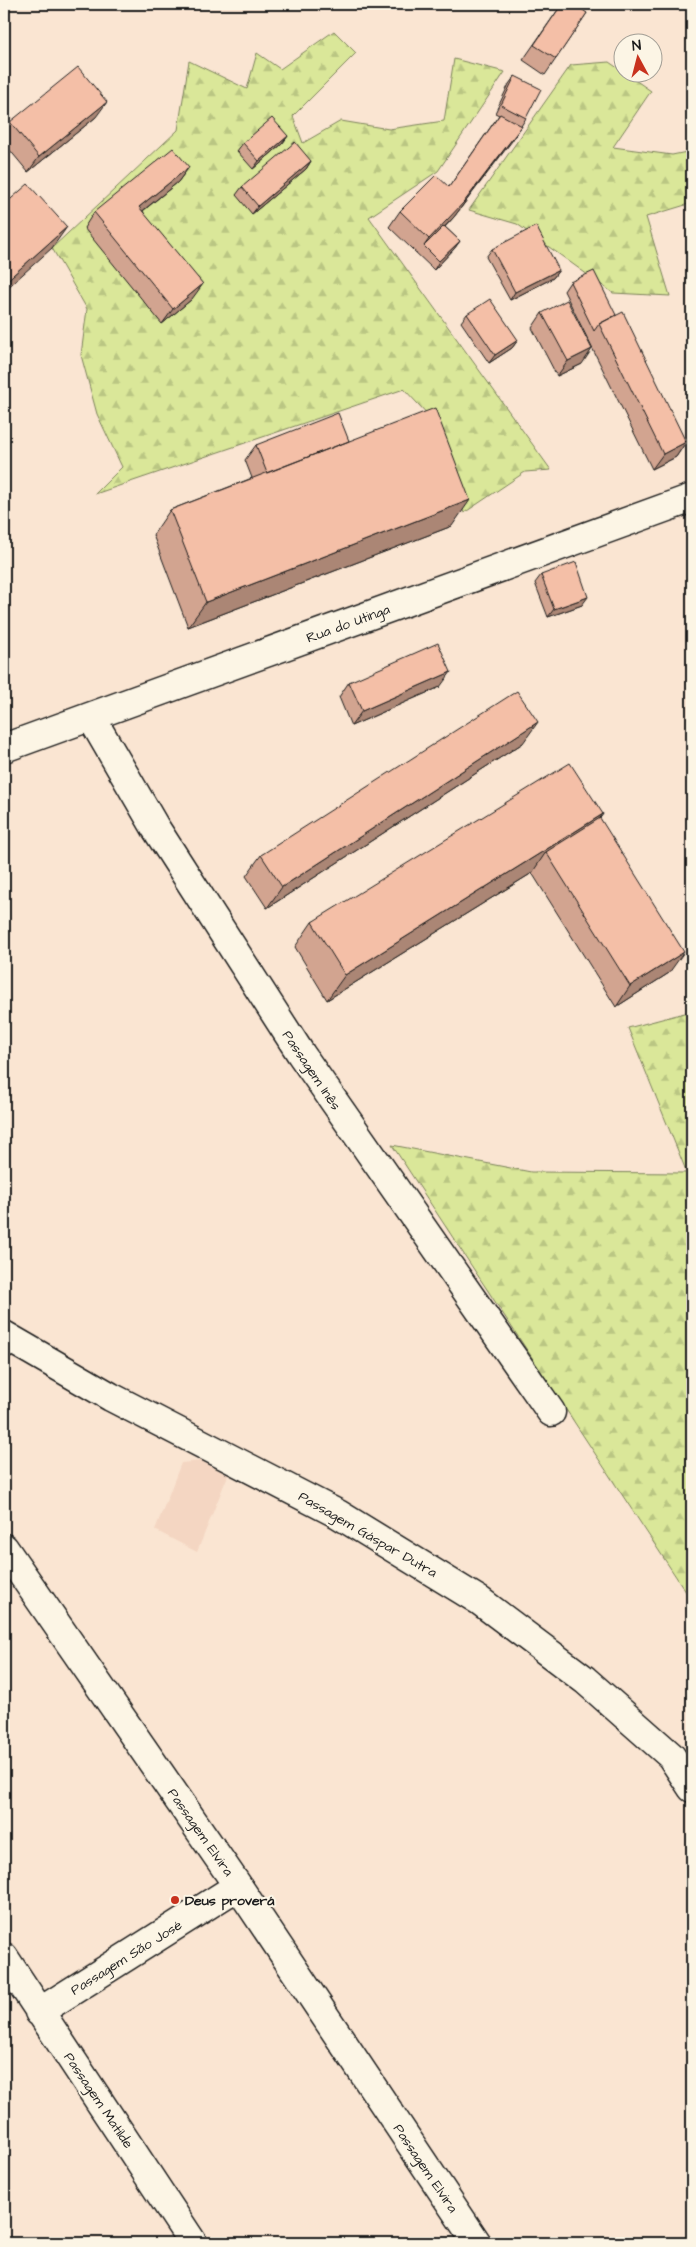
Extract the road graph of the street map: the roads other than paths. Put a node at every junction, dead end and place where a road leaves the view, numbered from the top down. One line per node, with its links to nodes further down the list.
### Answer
1 (692, 498): 2 (street, Rua do Utinga)
2 (91, 716): 3 (street, Rua do Utinga); 5 (street, Passagem Inês)
3 (4, 748)
4 (4, 1335): 7 (street, Passagem Gáspar Dutra)
5 (551, 1412)
6 (4, 1548): 8 (street, Passagem Elvira)
7 (692, 1788)
8 (238, 1886): 10 (street, Passagem São José); 12 (street, Passagem Elvira)
9 (4, 1957): 10 (street, Passagem Matilde)
10 (39, 2012): 11 (street, Passagem Matilde)
11 (193, 2243)
12 (477, 2243)

